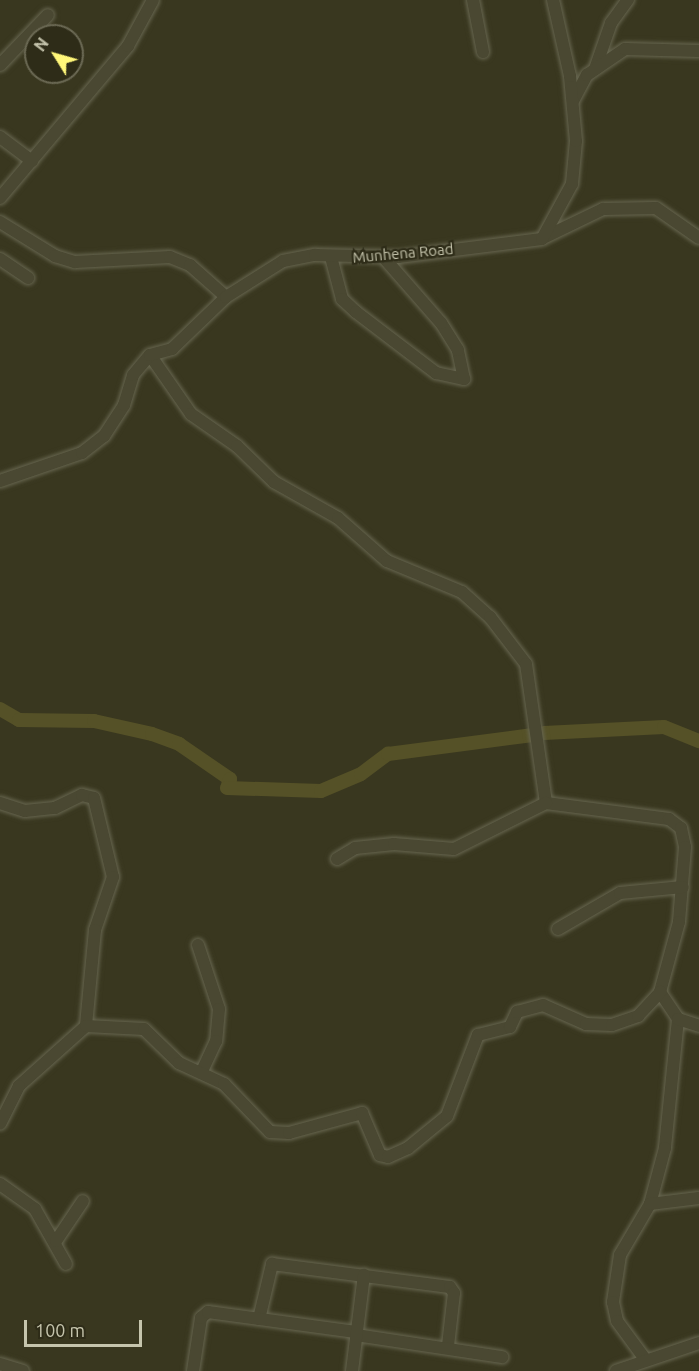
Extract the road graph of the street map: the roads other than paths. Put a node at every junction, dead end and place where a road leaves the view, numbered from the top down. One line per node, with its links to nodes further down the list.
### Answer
1 (153, 0): 12 (street)
2 (474, 0): 7 (street)
3 (553, 0): 10 (street)
4 (628, 0): 9 (street)
5 (48, 15): 8 (street)
6 (699, 51): 9 (street)
7 (483, 52)
8 (0, 65)
9 (595, 69): 10 (street)
10 (572, 102): 16 (street)
11 (0, 137): 12 (street)
12 (32, 161): 13 (street)
13 (0, 198)
14 (0, 222): 21 (street)
15 (699, 238): 16 (street, Munhena Road)
16 (542, 239): 18 (street, Munhena Road)
17 (331, 257): 18 (street, Munhena Road); 18 (street); 21 (street, Munhena Road)
18 (384, 258)
19 (0, 259): 20 (street)
20 (28, 278)
21 (226, 297): 22 (street, Munhena Road)
22 (150, 355): 23 (street); 25 (street)
23 (0, 482)
24 (0, 803): 32 (street)
25 (546, 803): 26 (street); 27 (street)
26 (337, 859)
27 (683, 887): 28 (street); 30 (street)
28 (558, 929)
29 (198, 945): 34 (street)
30 (660, 992): 31 (street); 34 (street)
31 (678, 1019): 33 (street); 39 (street)
32 (86, 1026): 34 (street); 35 (street)
33 (699, 1026)
34 (201, 1074)
35 (0, 1124)
36 (0, 1184): 40 (street)
37 (699, 1198): 39 (street)
38 (82, 1201): 40 (street)
39 (650, 1204): 48 (street)
40 (56, 1241): 41 (street)
41 (66, 1264)
42 (364, 1275): 43 (street); 44 (street); 46 (street)
43 (259, 1319): 44 (street); 52 (street)
44 (356, 1333): 46 (street); 53 (street)
45 (699, 1343): 48 (street)
46 (448, 1346): 47 (street)
47 (502, 1357)
48 (645, 1359): 50 (street)
49 (2, 1367): 51 (street)
50 (620, 1370)
51 (23, 1371)
52 (193, 1371)
53 (352, 1371)

